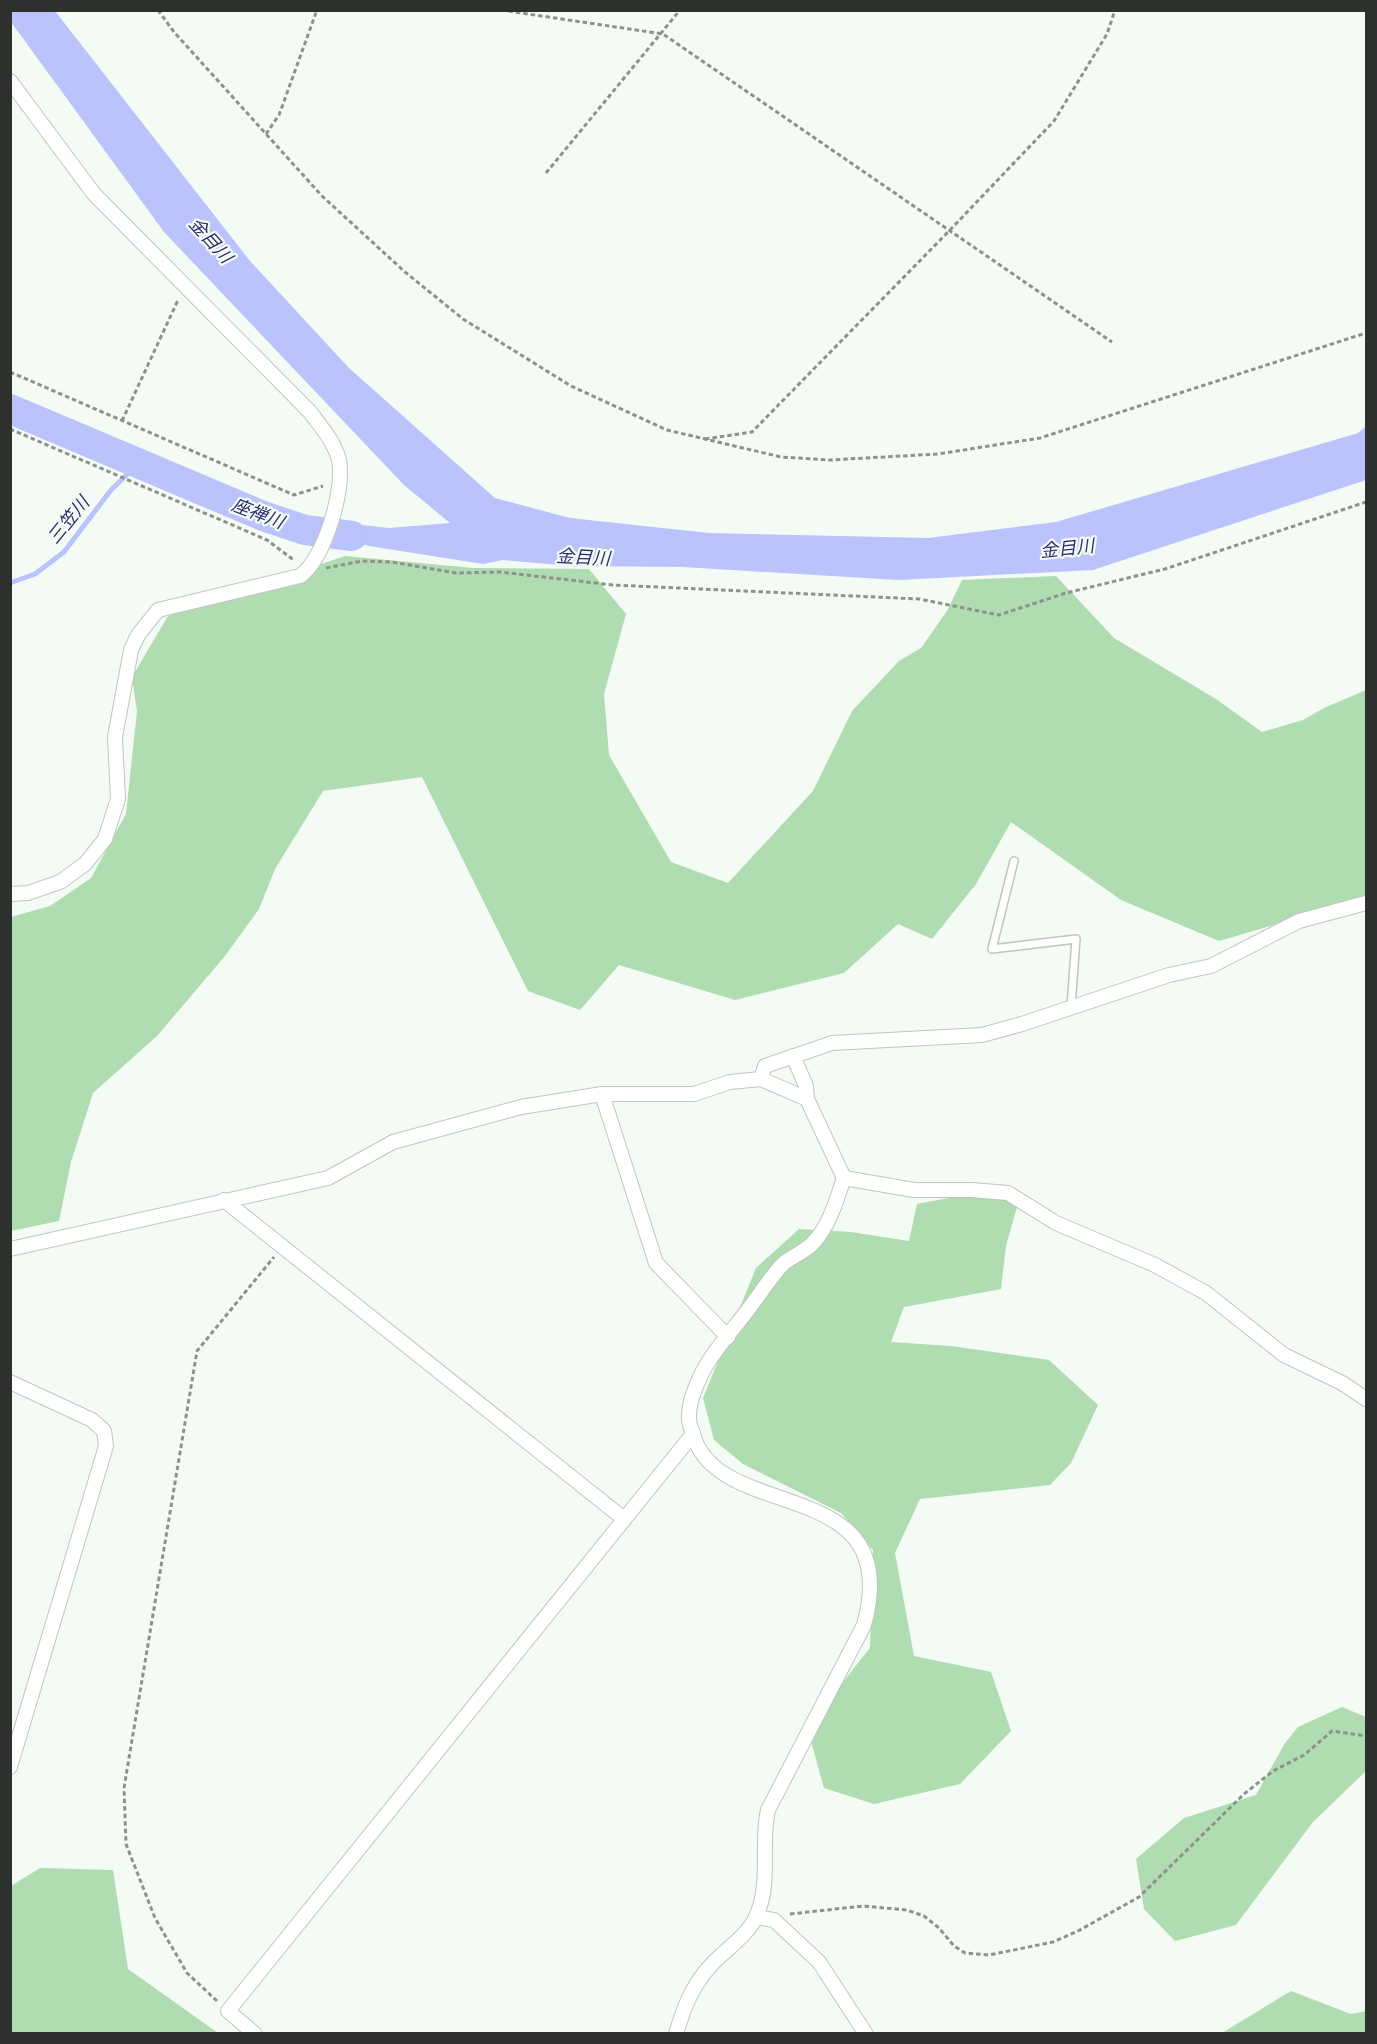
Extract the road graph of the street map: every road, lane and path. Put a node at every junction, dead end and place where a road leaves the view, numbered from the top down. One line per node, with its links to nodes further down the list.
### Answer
1 (158, 10): 8 (path)
2 (317, 10): 8 (path)
3 (501, 10): 6 (path)
4 (680, 10): 6 (path)
5 (1115, 10): 10 (path)
6 (663, 34): 9 (path); 10 (path)
7 (10, 81): 11 (street)
8 (266, 134): 17 (path)
9 (546, 173)
10 (950, 230): 13 (path); 17 (path)
11 (184, 287): 15 (path); 18 (street)
12 (1366, 333): 17 (path)
13 (1112, 342)
14 (10, 372): 15 (path)
15 (122, 421): 18 (path)
16 (10, 429): 20 (path)
17 (703, 440)
18 (340, 488): 20 (street)
19 (1366, 502): 20 (path)
20 (312, 565): 22 (street)
21 (1014, 861): 24 (lane)
22 (10, 894)
23 (1366, 903): 24 (street)
24 (1071, 1008): 25 (street)
25 (793, 1056): 26 (street); 28 (street)
26 (761, 1079): 27 (street); 28 (street)
27 (602, 1094): 30 (street); 33 (street)
28 (807, 1099): 29 (street)
29 (844, 1178): 33 (street); 35 (street)
30 (224, 1200): 31 (street); 32 (street)
31 (282, 1247): 37 (street); 42 (path)
32 (10, 1250)
33 (728, 1337): 36 (street)
34 (10, 1382): 39 (street)
35 (1366, 1399)
36 (693, 1434): 37 (street); 40 (street)
37 (624, 1519): 42 (street)
38 (1366, 1736): 41 (path)
39 (10, 1767)
40 (756, 1917): 41 (street); 44 (street)
41 (774, 1920): 45 (street)
42 (228, 2011): 43 (street)
43 (255, 2034)
44 (676, 2034)
45 (866, 2034)

